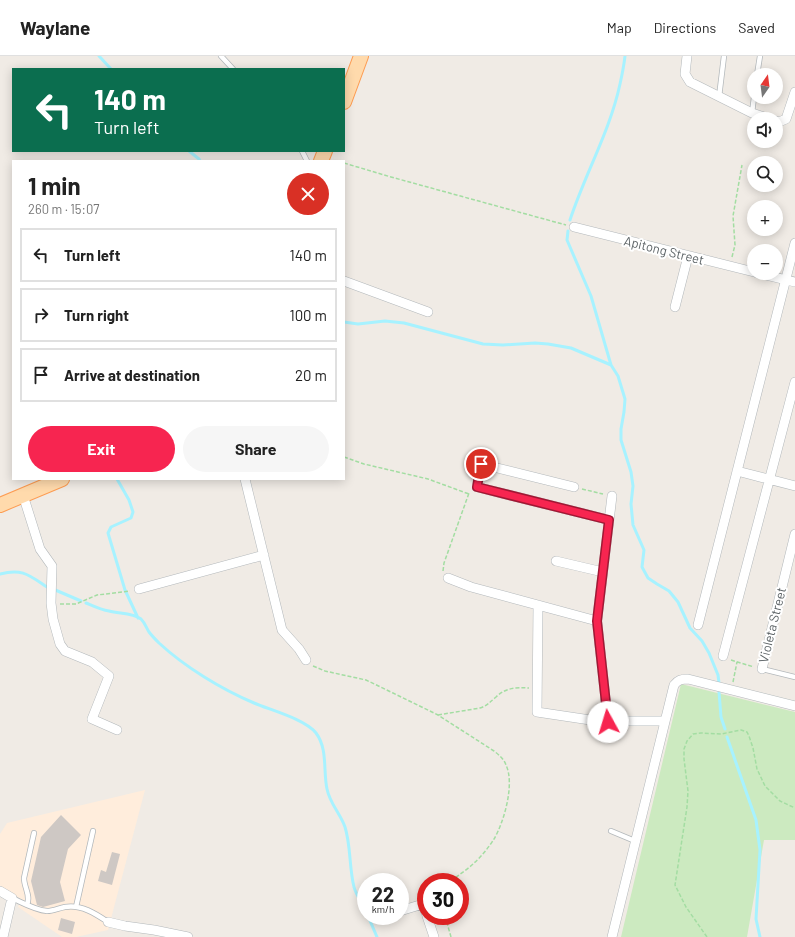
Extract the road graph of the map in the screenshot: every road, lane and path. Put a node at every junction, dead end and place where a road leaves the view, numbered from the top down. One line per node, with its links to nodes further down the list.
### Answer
1 (220, 56): 6 (lane)
2 (361, 56): 10 (main road)
3 (687, 56): 9 (street)
4 (724, 56): 9 (lane)
5 (760, 56): 7 (lane)
6 (232, 68)
7 (758, 68)
8 (795, 92): 12 (street)
9 (719, 97): 11 (street)
10 (345, 99)
11 (750, 112)
12 (783, 120)
13 (345, 163): 15 (path)
14 (742, 165): 18 (path)
15 (574, 227): 17 (street, Apitong Street)
16 (795, 243): 20 (street)
17 (688, 256): 18 (street, Apitong Street); 23 (street)
18 (729, 266): 19 (street, Apitong Street)
19 (747, 270)
20 (785, 280): 22 (street); 27 (street)
21 (345, 281): 24 (street)
22 (795, 282)
23 (675, 306)
24 (428, 312)
25 (795, 382): 28 (street)
26 (345, 457): 41 (path)
27 (737, 471): 28 (street); 46 (street)
28 (769, 479): 31 (street); 47 (street)
29 (60, 480): 33 (main road)
30 (246, 480): 38 (street)
31 (795, 486)
32 (574, 487): 34 (path); 36 (street)
33 (23, 495): 35 (main road); 43 (street)
34 (612, 496): 36 (street)
35 (0, 505)
36 (609, 520): 40 (street)
37 (795, 534): 50 (street, Violeta Street)
38 (264, 555): 42 (street); 48 (street)
39 (556, 561): 40 (street)
40 (603, 572): 45 (street)
41 (448, 578): 44 (street)
42 (139, 589): 43 (path)
43 (51, 603): 58 (street)
44 (538, 605): 45 (street); 52 (street)
45 (597, 621): 57 (street)
46 (698, 625)
47 (722, 656): 49 (path)
48 (306, 660): 55 (path)
49 (737, 662): 50 (path); 53 (path)
50 (762, 669): 51 (lane)
51 (795, 677)
52 (537, 688): 55 (path); 57 (street)
53 (731, 690): 54 (street); 56 (street)
54 (795, 706)
55 (438, 715): 64 (path)
56 (664, 721): 57 (street); 63 (street)
57 (608, 722)
58 (117, 730)
59 (795, 808): 77 (path)
60 (93, 831): 68 (lane)
61 (611, 832): 63 (lane)
62 (34, 833): 67 (lane)
63 (635, 841): 76 (street)
64 (461, 873)
65 (0, 891): 66 (street)
66 (12, 898): 67 (lane); 72 (street)
67 (27, 905): 68 (lane)
68 (76, 907): 69 (lane)
69 (108, 922): 73 (street)
70 (430, 925): 74 (street)
71 (448, 925): 75 (path)
72 (3, 937)
73 (188, 937)
74 (434, 937)
75 (451, 937)
76 (612, 937)
77 (707, 937)

